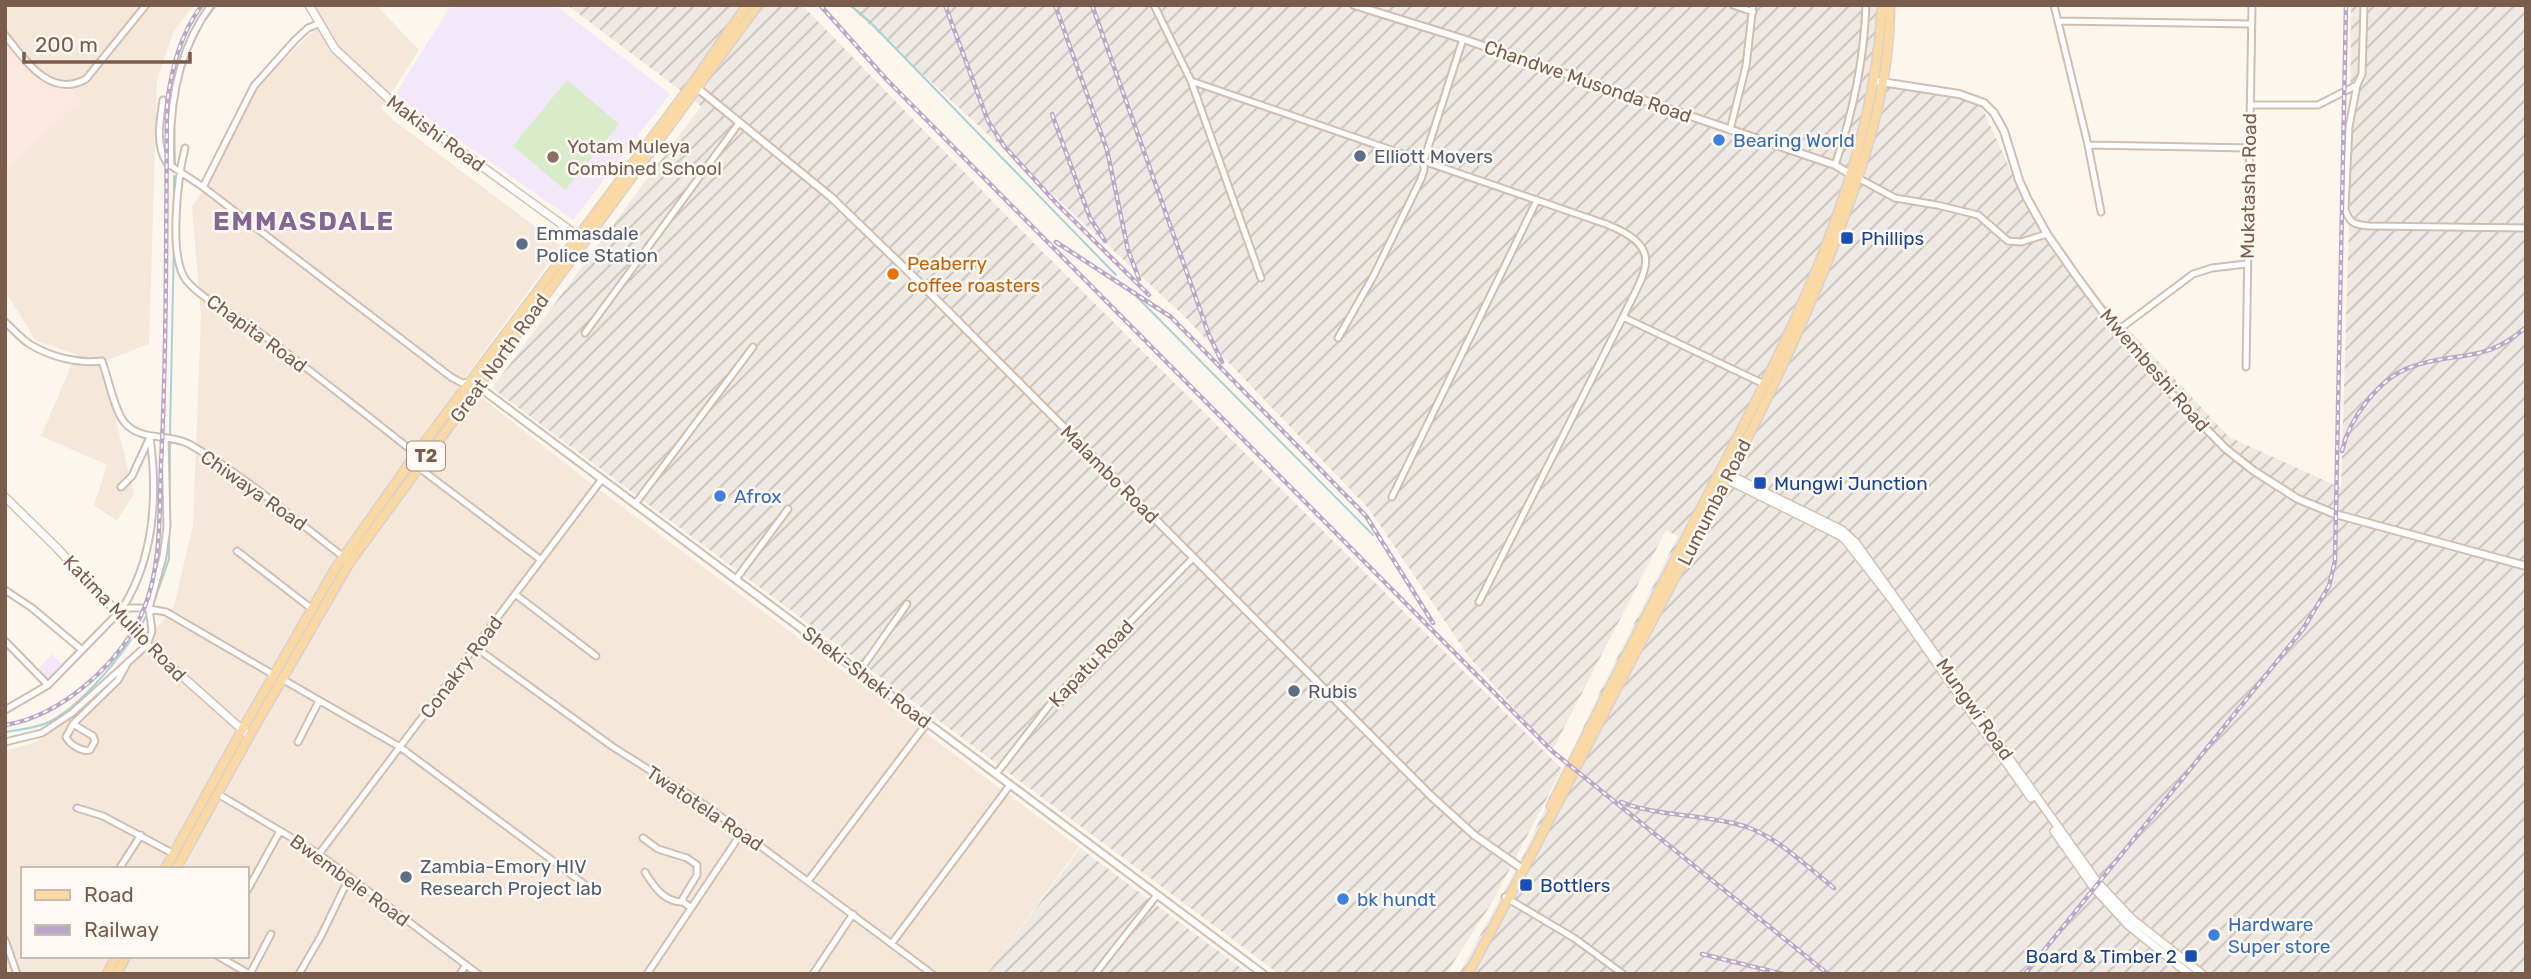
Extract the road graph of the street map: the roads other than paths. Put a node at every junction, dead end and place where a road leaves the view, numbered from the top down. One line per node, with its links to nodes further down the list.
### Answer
1 (146, 5): 19 (street)
2 (211, 5): 35 (street)
3 (309, 5): 17 (main road, Makishi Road)
4 (747, 5): 25 (main road, Great North Road / T2)
5 (758, 5): 25 (main road, Great North Road / T2)
6 (1154, 5): 22 (street)
7 (1354, 5): 20 (street, Chandwe Musonda Road)
8 (1733, 5): 15 (street)
9 (1866, 5): 21 (street)
10 (1882, 5): 23 (main road, Lumumba Road)
11 (1890, 5): 23 (main road, Lumumba Road)
12 (2054, 5): 16 (street)
13 (2252, 5): 18 (street, Mukatasha Road)
14 (2364, 5): 24 (street)
15 (1753, 9): 29 (street)
16 (2058, 21): 18 (street); 30 (street)
17 (318, 24): 38 (street); 43 (main road, Makishi Road)
18 (2251, 24): 27 (street, Mukatasha Road)
19 (5, 35)
20 (1463, 39): 29 (street, Chandwe Musonda Road); 33 (street)
21 (1858, 80): 23 (street); 34 (street)
22 (1191, 81): 33 (street); 45 (street)
23 (1879, 82): 37 (main road, Lumumba Road); 42 (street, Mwembeshi Road)
24 (2357, 85): 27 (street); 41 (street)
25 (695, 87): 28 (street, Malambo Road); 43 (main road, Great North Road / T2)
26 (163, 100): 35 (street)
27 (2250, 105): 32 (street, Mukatasha Road)
28 (739, 123): 49 (street); 67 (street, Malambo Road)
29 (1730, 130): 34 (street, Chandwe Musonda Road)
30 (2088, 145): 32 (street); 40 (street)
31 (185, 148): 36 (street, Chapita Road)
32 (2250, 148): 44 (street, Mukatasha Road)
33 (1424, 160): 39 (street); 50 (street)
34 (1835, 165): 37 (street, Chandwe Musonda Road)
35 (171, 166): 36 (street)
36 (180, 171): 38 (street); 57 (street, Chapita Road)
37 (1854, 176): 42 (street); 54 (main road, Lumumba Road); 59 (main road, Lumumba Road)
38 (203, 187): 53 (street)
39 (1536, 200): 46 (street); 63 (street)
40 (2101, 212)
41 (2526, 228)
42 (2047, 233): 48 (street, Mwembeshi Road)
43 (581, 239): 53 (main road, Great North Road / T2)
44 (2246, 264): 48 (street); 52 (street, Mukatasha Road)
45 (1261, 278)
46 (1623, 317): 54 (street); 74 (street)
47 (5, 322): 55 (street)
48 (2117, 331): 70 (street, Mwembeshi Road)
49 (585, 332)
50 (1338, 338)
51 (753, 347): 64 (street)
52 (2246, 367)
53 (475, 384): 57 (main road, Great North Road / T2); 58 (main road, Great North Road / T2); 60 (street, Sheki-Sheki Road)
54 (1764, 384): 59 (main road, Lumumba Road)
55 (150, 437): 56 (street, Chiwaya Road); 61 (street); 78 (street)
56 (166, 438): 68 (street, Chiwaya Road); 76 (street)
57 (416, 454): 68 (main road, Great North Road / T2)
58 (418, 467): 68 (main road, Great North Road / T2); 69 (street)
59 (1723, 475): 109 (main road, Lumumba Road); 140 (main road, Mungwi Road); 141 (main road, Mungwi Road)
60 (602, 479): 64 (street, Sheki-Sheki Road); 69 (street, Conakry Road)
61 (121, 488)
62 (5, 497): 78 (main road, Katima Mulilo Road)
63 (1392, 497)
64 (635, 504): 71 (street, Sheki-Sheki Road)
65 (788, 509): 71 (street)
66 (237, 551): 77 (street)
67 (1193, 558): 96 (street, Kapatu Road); 109 (street, Malambo Road)
68 (347, 559): 77 (main road, Great North Road / T2); 86 (main road, Great North Road / T2)
69 (541, 559): 73 (street, Conakry Road)
70 (2526, 566)
71 (736, 579): 85 (street, Sheki-Sheki Road)
72 (5, 590): 82 (street)
73 (515, 594): 81 (street, Conakry Road); 83 (street)
74 (1479, 601)
75 (907, 604): 85 (street)
76 (149, 608): 78 (street); 80 (street); 86 (street)
77 (312, 609): 86 (main road, Great North Road / T2)
78 (118, 612): 80 (main road, Katima Mulilo Road); 82 (street)
79 (5, 641): 87 (street)
80 (146, 645): 84 (street); 92 (main road, Katima Mulilo Road)
81 (475, 647): 95 (street, Conakry Road); 101 (street, Twatotela Road)
82 (82, 650): 87 (street)
83 (596, 656)
84 (129, 659): 91 (street); 93 (street)
85 (859, 671): 90 (street, Sheki-Sheki Road)
86 (278, 677): 88 (street); 92 (main road, Great North Road / T2)
87 (48, 685): 89 (street)
88 (319, 701): 94 (street); 95 (street)
89 (6, 708)
90 (927, 723): 96 (street, Sheki-Sheki Road); 112 (street)
91 (72, 724): 91 (street)
92 (246, 732): 98 (main road, Great North Road / T2); 104 (main road, Great North Road / T2)
93 (5, 742)
94 (298, 742)
95 (400, 747): 105 (street, Conakry Road); 113 (street)
96 (996, 774): 97 (street, Sheki-Sheki Road)
97 (1010, 785): 115 (street, Sheki-Sheki Road); 122 (street)
98 (218, 794): 100 (street, Bwembele Road); 108 (main road, Great North Road / T2)
99 (77, 808): 102 (street)
100 (280, 831): 105 (street, Bwembele Road); 114 (street)
101 (742, 832): 112 (street, Twatotela Road); 118 (street)
102 (141, 835): 104 (street); 106 (street)
103 (643, 838): 117 (street)
104 (174, 854): 107 (main road, Great North Road / T2)
105 (319, 854): 111 (street, Bwembele Road)
106 (120, 867)
107 (166, 867)
108 (177, 867)
109 (1522, 869): 116 (main road, Lumumba Road)
110 (645, 872): 117 (street)
111 (349, 878): 125 (street, Bwembele Road); 129 (street)
112 (808, 881): 119 (street, Twatotela Road)
113 (584, 884)
114 (248, 889)
115 (1157, 895): 135 (street); 136 (street, Sheki-Sheki Road)
116 (1507, 898): 137 (main road, Lumumba Road); 138 (main road, Lumumba Road); 139 (street)
117 (683, 902): 118 (street)
118 (690, 907): 132 (street)
119 (853, 914): 122 (street, Twatotela Road); 133 (street)
120 (271, 934): 128 (street)
121 (5, 940): 126 (street)
122 (892, 943): 134 (street, Twatotela Road)
123 (125, 958): 127 (main road)
124 (221, 958): 128 (street)
125 (466, 965): 130 (street); 131 (street, Bwembele Road)
126 (17, 974)
127 (117, 974)
128 (249, 974)
129 (299, 974)
130 (460, 974)
131 (478, 974)
132 (647, 974)
133 (813, 974)
134 (932, 974)
135 (1095, 974)
136 (1263, 974)
137 (1461, 974)
138 (1468, 974)
139 (1623, 974)
140 (2189, 974)
141 (2202, 974)

